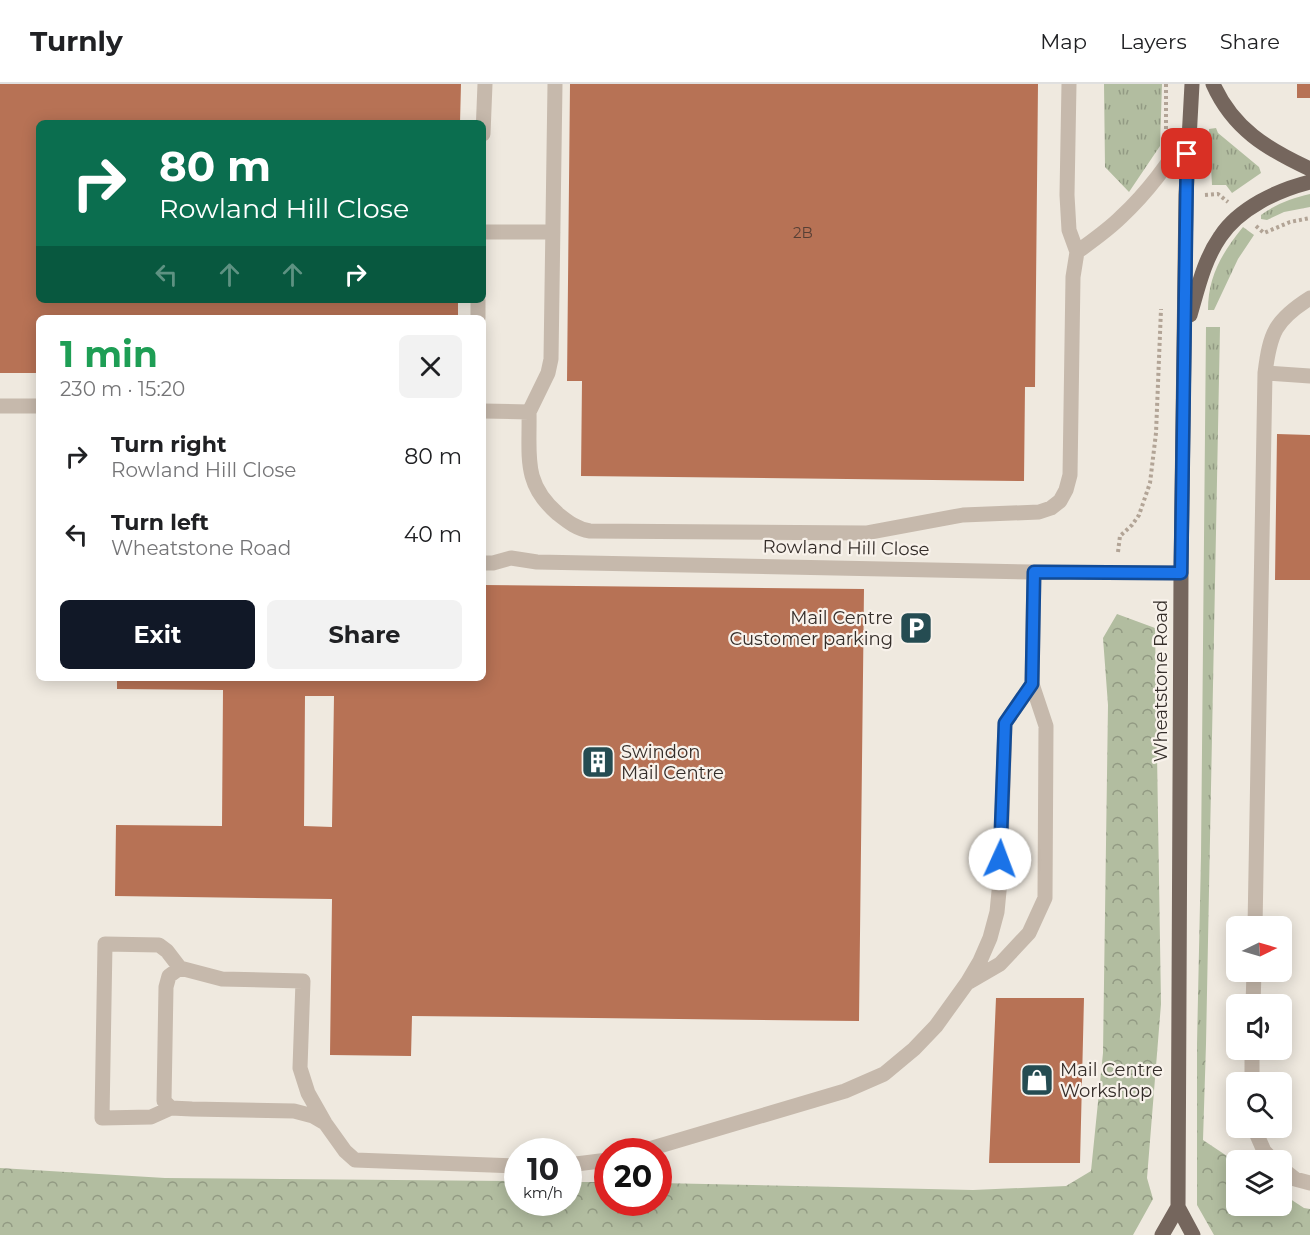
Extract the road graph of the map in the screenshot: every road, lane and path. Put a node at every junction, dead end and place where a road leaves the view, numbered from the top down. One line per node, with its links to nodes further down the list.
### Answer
1 (485, 84): 6 (street)
2 (555, 84): 11 (street)
3 (1070, 84): 12 (street)
4 (1192, 84): 7 (main road, Wheatstone Road)
5 (1213, 84): 8 (main road)
6 (484, 120)
7 (1188, 133): 12 (street); 14 (main road, Wheatstone Road)
8 (1310, 169)
9 (1310, 182): 14 (main road)
10 (486, 232): 11 (street)
11 (553, 232): 20 (street)
12 (1077, 252): 20 (street)
13 (1310, 298): 15 (street)
14 (1185, 332): 23 (main road, Wheatstone Road)
15 (1266, 373): 16 (street); 25 (street)
16 (1310, 376)
17 (0, 406): 18 (street)
18 (36, 406)
19 (486, 411): 20 (street)
20 (529, 412)
21 (486, 563): 22 (street, Rowland Hill Close)
22 (1034, 572): 23 (street, Rowland Hill Close); 24 (street)
23 (1181, 573): 34 (main road, Wheatstone Road)
24 (1032, 684): 27 (street); 27 (street)
25 (1255, 916)
26 (180, 968): 28 (street); 28 (street); 29 (street)
27 (967, 983): 30 (street)
28 (171, 1108): 29 (street)
29 (325, 1123): 31 (street)
30 (672, 1143)
31 (504, 1165)
32 (1292, 1177): 33 (street)
33 (1310, 1183)
34 (1178, 1207): 35 (main road); 36 (main road)
35 (1162, 1235)
36 (1193, 1235)

